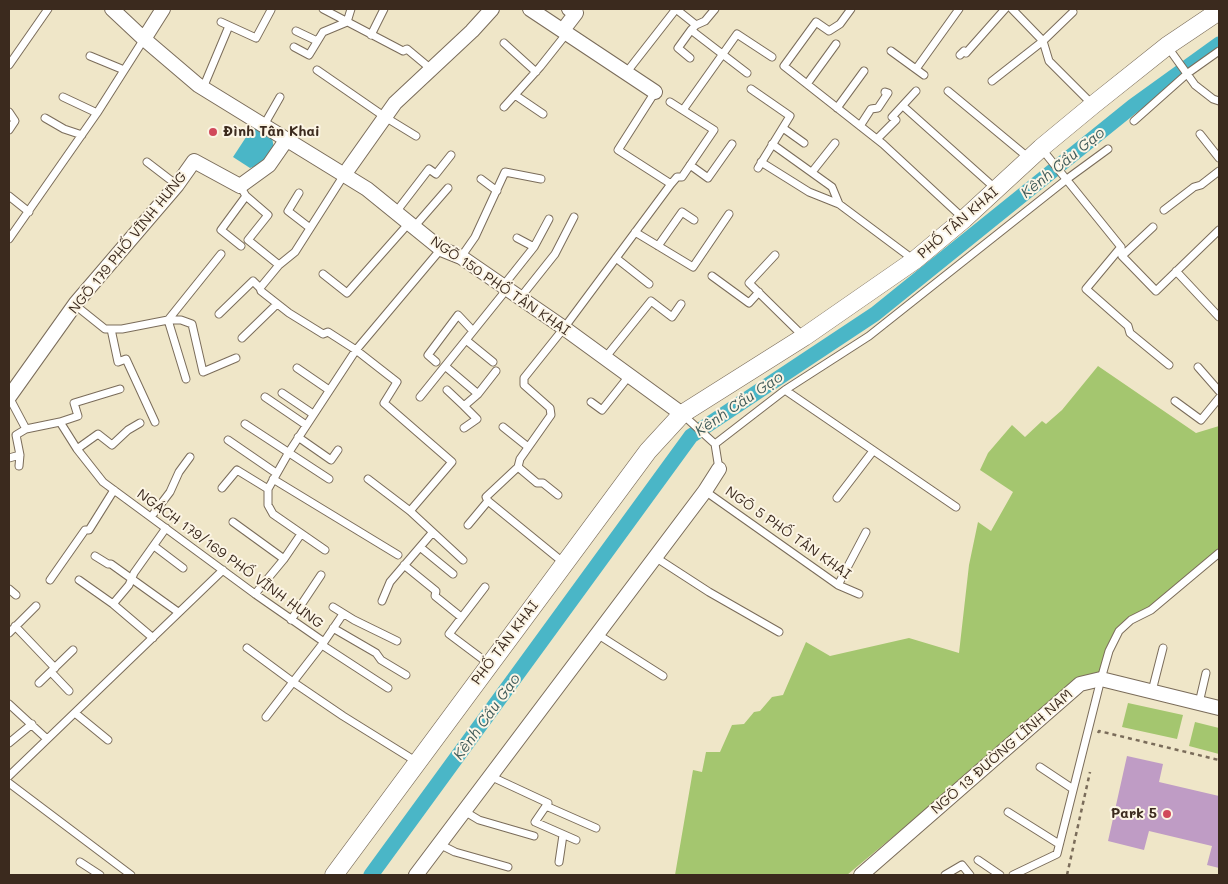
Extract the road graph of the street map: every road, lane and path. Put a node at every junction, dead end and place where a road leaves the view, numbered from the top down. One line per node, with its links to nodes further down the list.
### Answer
1 (48, 9): 40 (lane)
2 (163, 9): 26 (street)
3 (323, 9): 20 (lane)
4 (351, 9): 20 (lane)
5 (384, 9): 25 (lane)
6 (492, 9): 41 (street)
7 (530, 9): 24 (street)
8 (676, 9): 22 (lane); 48 (lane)
9 (715, 9): 22 (lane)
10 (851, 9): 52 (lane)
11 (959, 9): 42 (lane)
12 (1006, 9): 36 (lane)
13 (1012, 9): 28 (lane)
14 (271, 10): 21 (lane)
15 (575, 10): 24 (street)
16 (120, 11): 26 (street)
17 (1219, 11): 33 (street, PHỐ TÂN KHAI)
18 (1073, 12): 28 (lane)
19 (221, 22): 21 (lane)
20 (347, 22): 25 (lane); 27 (lane)
21 (229, 26): 53 (lane)
22 (694, 28): 35 (lane); 39 (lane)
23 (296, 30): 27 (lane)
24 (565, 32): 46 (lane); 48 (street)
25 (371, 35): 41 (lane)
26 (144, 39): 43 (lane); 53 (street)
27 (317, 41): 31 (lane)
28 (1043, 41): 51 (lane); 64 (lane)
29 (504, 43): 46 (lane)
30 (836, 44): 52 (lane)
31 (294, 47)
32 (891, 51): 42 (lane)
33 (1170, 51): 47 (lane); 64 (street, PHỐ TÂN KHAI)
34 (1219, 51): 47 (lane)
35 (723, 54): 38 (lane); 49 (lane); 68 (lane)
36 (960, 55)
37 (90, 56): 43 (lane)
38 (772, 57)
39 (690, 58)
40 (9, 65)
41 (431, 69): 72 (street)
42 (916, 69): 50 (lane)
43 (124, 70): 70 (lane)
44 (317, 70): 72 (lane)
45 (864, 71): 67 (lane)
46 (536, 72): 59 (lane)
47 (1187, 72): 62 (lane); 74 (lane)
48 (626, 73): 57 (street)
49 (747, 73)
50 (924, 75)
51 (992, 81)
52 (807, 84): 67 (lane)
53 (203, 88): 75 (street)
54 (751, 89): 77 (lane)
55 (916, 91): 65 (lane)
56 (948, 91): 90 (lane)
57 (655, 92): 101 (lane)
58 (885, 92): 76 (lane)
59 (515, 95): 66 (lane); 71 (lane)
60 (63, 97): 70 (lane)
61 (280, 97): 75 (lane)
62 (1219, 101)
63 (670, 102): 68 (lane)
64 (1093, 105): 90 (street, PHỐ TÂN KHAI)
65 (903, 106): 83 (lane); 103 (lane)
66 (504, 107)
67 (837, 108): 76 (lane)
68 (683, 110): 93 (lane)
69 (9, 112): 78 (lane)
70 (97, 113): 80 (lane)
71 (543, 114)
72 (385, 117): 81 (lane); 96 (street)
73 (45, 118): 80 (lane)
74 (1134, 121)
75 (264, 125): 82 (street)
76 (860, 126): 83 (lane)
77 (783, 128): 84 (lane); 87 (lane)
78 (9, 130)
79 (1200, 134): 91 (lane)
80 (82, 135): 110 (lane)
81 (416, 136)
82 (287, 139): 96 (street); 104 (street)
83 (877, 139): 115 (lane)
84 (804, 143)
85 (835, 143): 95 (lane)
86 (732, 144): 93 (lane)
87 (772, 144): 95 (lane); 108 (lane)
88 (1108, 149): 97 (lane)
89 (451, 155): 111 (lane)
90 (1040, 155): 97 (lane); 103 (street, PHỐ TÂN KHAI)
91 (1219, 158)
92 (147, 162): 100 (lane)
93 (690, 165): 101 (lane)
94 (1219, 171): 109 (lane)
95 (812, 172): 108 (lane)
96 (344, 175): 111 (street, NGÕ 150 PHỐ TÂN KHAI); 119 (lane)
97 (1064, 176): 127 (lane); 171 (lane)
98 (481, 179): 105 (lane)
99 (541, 179): 105 (lane)
100 (177, 184): 104 (street, NGÕ 179 PHỐ VĨNH HƯNG); 146 (street, NGÕ 179 PHỐ VĨNH HƯNG)
101 (671, 184): 121 (lane)
102 (448, 188): 117 (lane)
103 (997, 189): 115 (street, PHỐ TÂN KHAI)
104 (243, 191): 124 (lane); 135 (lane)
105 (497, 192): 132 (lane)
106 (299, 193): 119 (lane)
107 (9, 196): 110 (lane)
108 (839, 204): 134 (lane)
109 (1164, 210)
110 (29, 212): 123 (lane)
111 (396, 212): 117 (street, NGÕ 150 PHỐ TÂN KHAI)
112 (729, 214): 125 (lane)
113 (574, 217): 143 (lane)
114 (549, 219): 126 (lane)
115 (964, 219): 134 (street, PHỐ TÂN KHAI)
116 (694, 220): 125 (lane)
117 (412, 225): 128 (street, NGÕ 150 PHỐ TÂN KHAI); 137 (lane)
118 (1154, 227): 131 (lane)
119 (310, 228): 135 (lane)
120 (1219, 230): 136 (lane)
121 (635, 232): 125 (lane); 133 (lane)
122 (517, 238): 126 (lane)
123 (9, 239)
124 (241, 246)
125 (658, 246)
126 (534, 247): 141 (lane)
127 (1121, 247): 131 (lane); 161 (lane)
128 (442, 248): 132 (street, NGÕ 150 PHỐ TÂN KHAI); 156 (lane)
129 (221, 254): 149 (lane)
130 (775, 254): 142 (lane)
131 (1122, 256): 136 (lane)
132 (461, 257): 141 (street, NGÕ 150 PHỐ TÂN KHAI)
133 (616, 258): 139 (lane); 150 (lane)
134 (915, 260): 153 (street, PHỐ TÂN KHAI)
135 (280, 265): 140 (lane)
136 (1176, 271): 148 (lane)
137 (323, 274)
138 (712, 276): 142 (lane)
139 (649, 284)
140 (260, 288): 144 (lane); 147 (lane)
141 (505, 288): 143 (street, NGÕ 150 PHỐ TÂN KHAI); 152 (lane)
142 (758, 292): 153 (lane)
143 (520, 298): 150 (street, NGÕ 150 PHỐ TÂN KHAI)
144 (277, 304): 154 (lane); 156 (lane)
145 (681, 304): 158 (lane)
146 (75, 305): 151 (lane); 175 (street, NGÕ 179 PHỐ VĨNH HƯNG)
147 (220, 314)
148 (1219, 317)
149 (168, 320): 151 (lane); 157 (lane); 167 (lane)
150 (564, 328): 158 (street, NGÕ 150 PHỐ TÂN KHAI); 195 (lane)
151 (111, 329): 185 (lane)
152 (473, 331): 155 (lane); 159 (lane)
153 (804, 337): 183 (street, PHỐ TÂN KHAI)
154 (242, 338)
155 (466, 340): 160 (lane); 162 (lane)
156 (356, 350): 169 (lane); 217 (lane)
157 (236, 358)
158 (606, 358): 166 (street, NGÕ 150 PHỐ TÂN KHAI)
159 (436, 362)
160 (493, 362)
161 (1169, 365)
162 (445, 366): 174 (lane); 177 (lane)
163 (1198, 367): 172 (lane)
164 (297, 368): 169 (lane)
165 (496, 371): 174 (lane)
166 (629, 376): 180 (lane); 183 (street, NGÕ 150 PHỐ TÂN KHAI)
167 (186, 379)
168 (120, 389): 184 (lane)
169 (329, 390): 182 (lane)
170 (447, 390): 181 (lane)
171 (785, 390): 194 (lane); 198 (lane)
172 (1219, 391)
173 (282, 393): 182 (lane)
174 (478, 394): 181 (lane)
175 (9, 397): 191 (lane)
176 (265, 397): 188 (lane)
177 (420, 397)
178 (1219, 398): 179 (lane)
179 (1175, 401)
180 (591, 402)
181 (464, 406): 190 (lane)
182 (313, 414): 188 (lane)
183 (686, 418): 194 (lane); 234 (street, PHỐ TÂN KHAI)
184 (60, 422): 191 (lane); 196 (lane, NGÁCH 179/169 PHỐ VĨNH HƯNG)
185 (154, 422)
186 (140, 423): 196 (lane)
187 (245, 424): 199 (lane)
188 (306, 425): 192 (lane)
189 (503, 427): 195 (lane)
190 (464, 428)
191 (26, 429): 200 (lane)
192 (298, 437): 197 (lane); 199 (lane)
193 (228, 440): 206 (lane)
194 (713, 442): 205 (lane)
195 (528, 447): 204 (lane)
196 (77, 449): 211 (lane, NGÁCH 179/169 PHỐ VĨNH HƯNG)
197 (338, 450)
198 (873, 451): 214 (lane); 216 (lane)
199 (289, 452): 206 (lane); 207 (lane)
200 (20, 455): 202 (lane); 203 (lane)
201 (190, 457): 218 (lane)
202 (9, 458)
203 (18, 466)
204 (518, 467): 213 (lane); 215 (lane)
205 (719, 469): 212 (street)
206 (274, 476): 210 (lane); 229 (lane)
207 (329, 479)
208 (368, 480): 217 (lane)
209 (222, 488): 210 (lane)
210 (268, 489): 224 (lane)
211 (114, 490): 218 (lane, NGÁCH 179/169 PHỐ VĨNH HƯNG); 241 (lane)
212 (705, 491): 231 (street); 243 (lane, NGÕ 5 PHỐ TÂN KHAI)
213 (558, 495)
214 (837, 498)
215 (488, 501): 220 (lane); 234 (lane)
216 (956, 507)
217 (410, 511): 223 (lane)
218 (152, 517): 221 (lane, NGÁCH 179/169 PHỐ VĨNH HƯNG)
219 (233, 522): 232 (lane)
220 (468, 525)
221 (166, 528): 225 (lane); 237 (lane, NGÁCH 179/169 PHỐ VĨNH HƯNG)
222 (866, 532): 243 (lane)
223 (432, 533): 226 (lane); 233 (lane)
224 (301, 534): 227 (lane); 232 (lane)
225 (154, 546): 236 (lane); 240 (lane)
226 (420, 547): 235 (lane); 238 (lane)
227 (325, 550)
228 (1219, 553): 273 (lane)
229 (398, 555)
230 (95, 556): 240 (lane)
231 (655, 557): 260 (lane); 261 (street)
232 (284, 559): 246 (lane)
233 (463, 560)
234 (564, 564): 268 (street, PHỐ TÂN KHAI)
235 (404, 565): 249 (lane); 255 (lane)
236 (184, 568)
237 (224, 570): 246 (lane, NGÁCH 179/169 PHỐ VĨNH HƯNG); 253 (lane)
238 (453, 574)
239 (321, 575): 256 (lane)
240 (132, 579): 250 (lane); 253 (lane)
241 (50, 580)
242 (78, 580): 250 (lane)
243 (838, 585): 247 (lane, NGÕ 5 PHỐ TÂN KHAI)
244 (485, 587): 255 (lane)
245 (9, 589): 248 (lane)
246 (255, 594): 256 (lane, NGÁCH 179/169 PHỐ VĨNH HƯNG)
247 (859, 594)
248 (16, 595)
249 (382, 601)
250 (113, 604): 262 (lane)
251 (36, 606): 257 (lane)
252 (333, 607): 254 (lane)
253 (178, 612): 262 (lane)
254 (343, 614): 258 (lane); 263 (lane)
255 (461, 617): 268 (lane)
256 (291, 620): 264 (lane, NGÁCH 179/169 PHỐ VĨNH HƯNG)
257 (15, 626): 259 (lane); 269 (lane)
258 (333, 628): 264 (lane); 271 (lane)
259 (9, 632)
260 (779, 632)
261 (597, 634): 272 (lane); 294 (street)
262 (153, 638): 282 (lane)
263 (397, 640)
264 (323, 643): 274 (lane, NGÁCH 179/169 PHỐ VĨNH HƯNG); 276 (lane)
265 (247, 648): 274 (lane)
266 (1162, 648): 278 (lane)
267 (73, 650): 269 (lane)
268 (489, 664): 290 (street, PHỐ TÂN KHAI)
269 (53, 670): 275 (lane); 277 (lane)
270 (1206, 673): 279 (lane)
271 (406, 675)
272 (664, 676)
273 (1101, 679): 278 (street); 296 (lane); 314 (street, NGÕ 13 ĐƯỜNG LĨNH NAM)
274 (294, 682): 283 (lane, NGÁCH 179/169 PHỐ VĨNH HƯNG); 290 (lane)
275 (39, 683)
276 (388, 688)
277 (69, 691)
278 (1152, 691): 279 (street)
279 (1199, 703): 281 (street)
280 (9, 704): 284 (lane)
281 (1219, 708)
282 (74, 713): 285 (lane); 286 (lane)
283 (266, 717)
284 (32, 724): 285 (lane); 288 (lane)
285 (47, 739): 293 (lane)
286 (108, 740)
287 (1097, 740): 289 (path)
288 (9, 743)
289 (1219, 760)
290 (417, 762): 312 (street, PHỐ TÂN KHAI)
291 (1040, 767): 296 (lane)
292 (1090, 769): 319 (path)
293 (9, 776)
294 (490, 776): 297 (lane); 298 (street)
295 (9, 783): 311 (lane)
296 (1073, 789): 305 (lane)
297 (546, 806): 300 (lane); 301 (lane)
298 (464, 811): 302 (lane); 304 (street)
299 (1008, 812): 305 (lane)
300 (596, 828)
301 (563, 835): 303 (lane); 308 (lane)
302 (534, 836)
303 (576, 840)
304 (439, 844): 309 (lane); 313 (street)
305 (1059, 844): 318 (lane)
306 (978, 860): 317 (lane)
307 (80, 862): 310 (lane)
308 (559, 862)
309 (508, 868)
310 (100, 875)
311 (131, 875)
312 (334, 875)
313 (416, 875)
314 (861, 875)
315 (945, 875): 316 (lane)
316 (970, 875)
317 (1000, 875)
318 (1013, 875)
319 (1067, 875)

